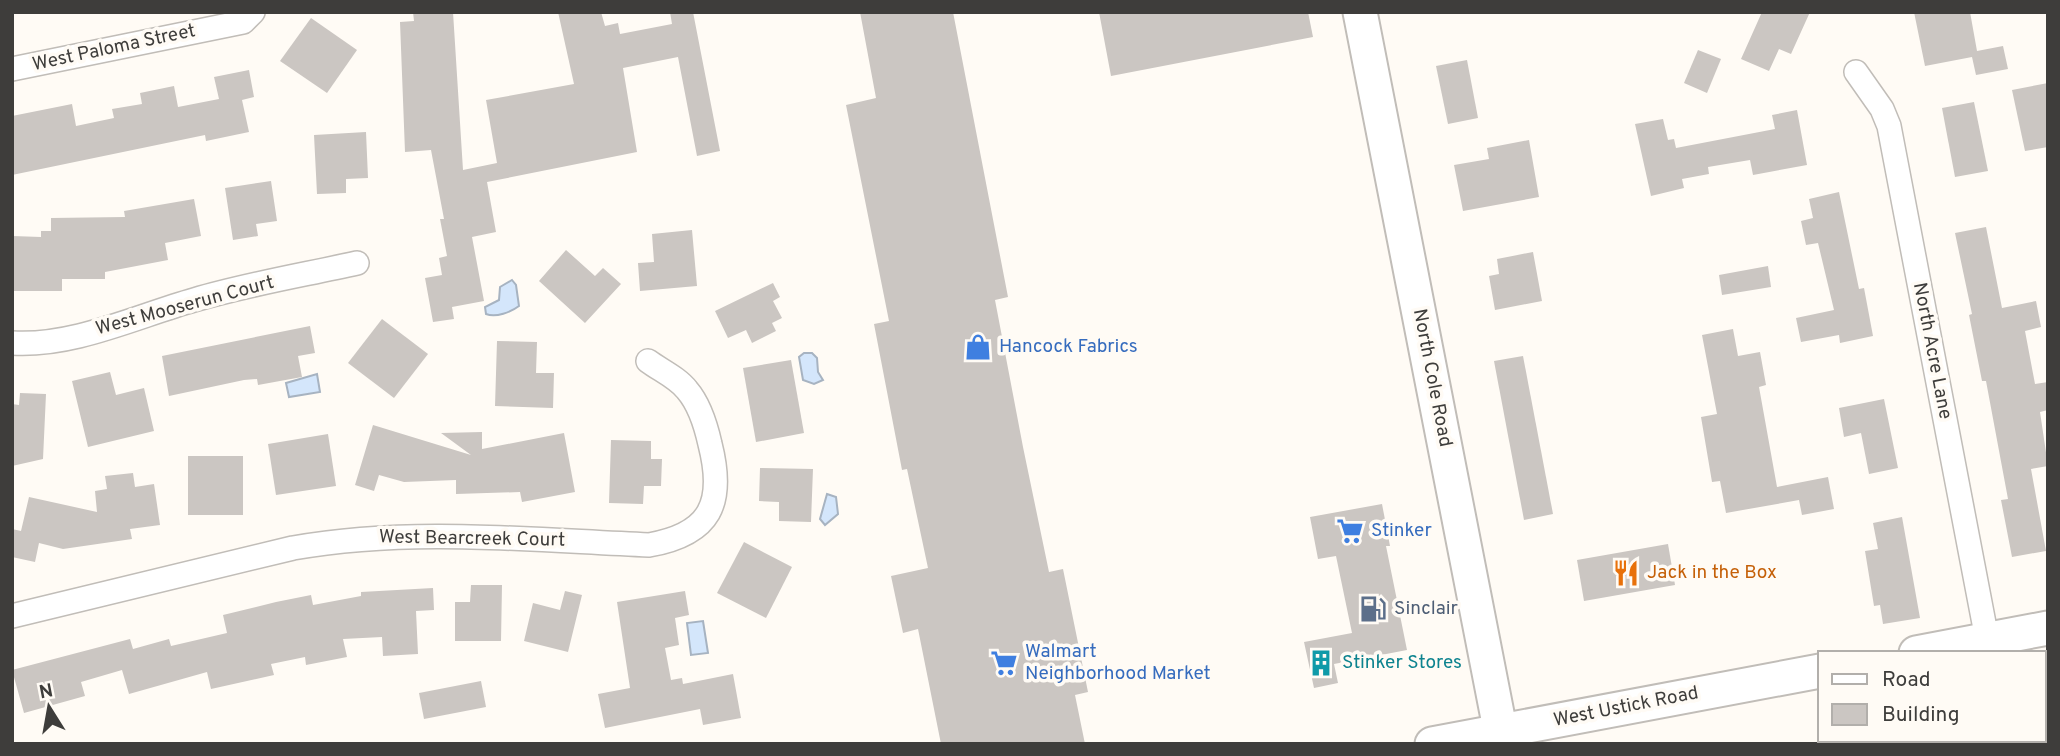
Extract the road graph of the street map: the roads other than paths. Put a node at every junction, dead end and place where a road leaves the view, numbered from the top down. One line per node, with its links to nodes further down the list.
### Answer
1 (253, 12): 3 (street, West Paloma Street)
2 (1360, 12): 13 (main road, North Cole Road)
3 (12, 69)
4 (1856, 72): 10 (street, North Acre Lane)
5 (357, 262): 6 (street, West Mooserun Court)
6 (12, 343)
7 (648, 361): 8 (street, West Bearcreek Court)
8 (12, 616)
9 (2048, 628): 10 (main road)
10 (1987, 639): 11 (main road)
11 (1926, 651)
12 (1818, 671): 13 (main road, West Ustick Road)
13 (1502, 737): 14 (main road, West Ustick Road)
14 (1432, 744)

